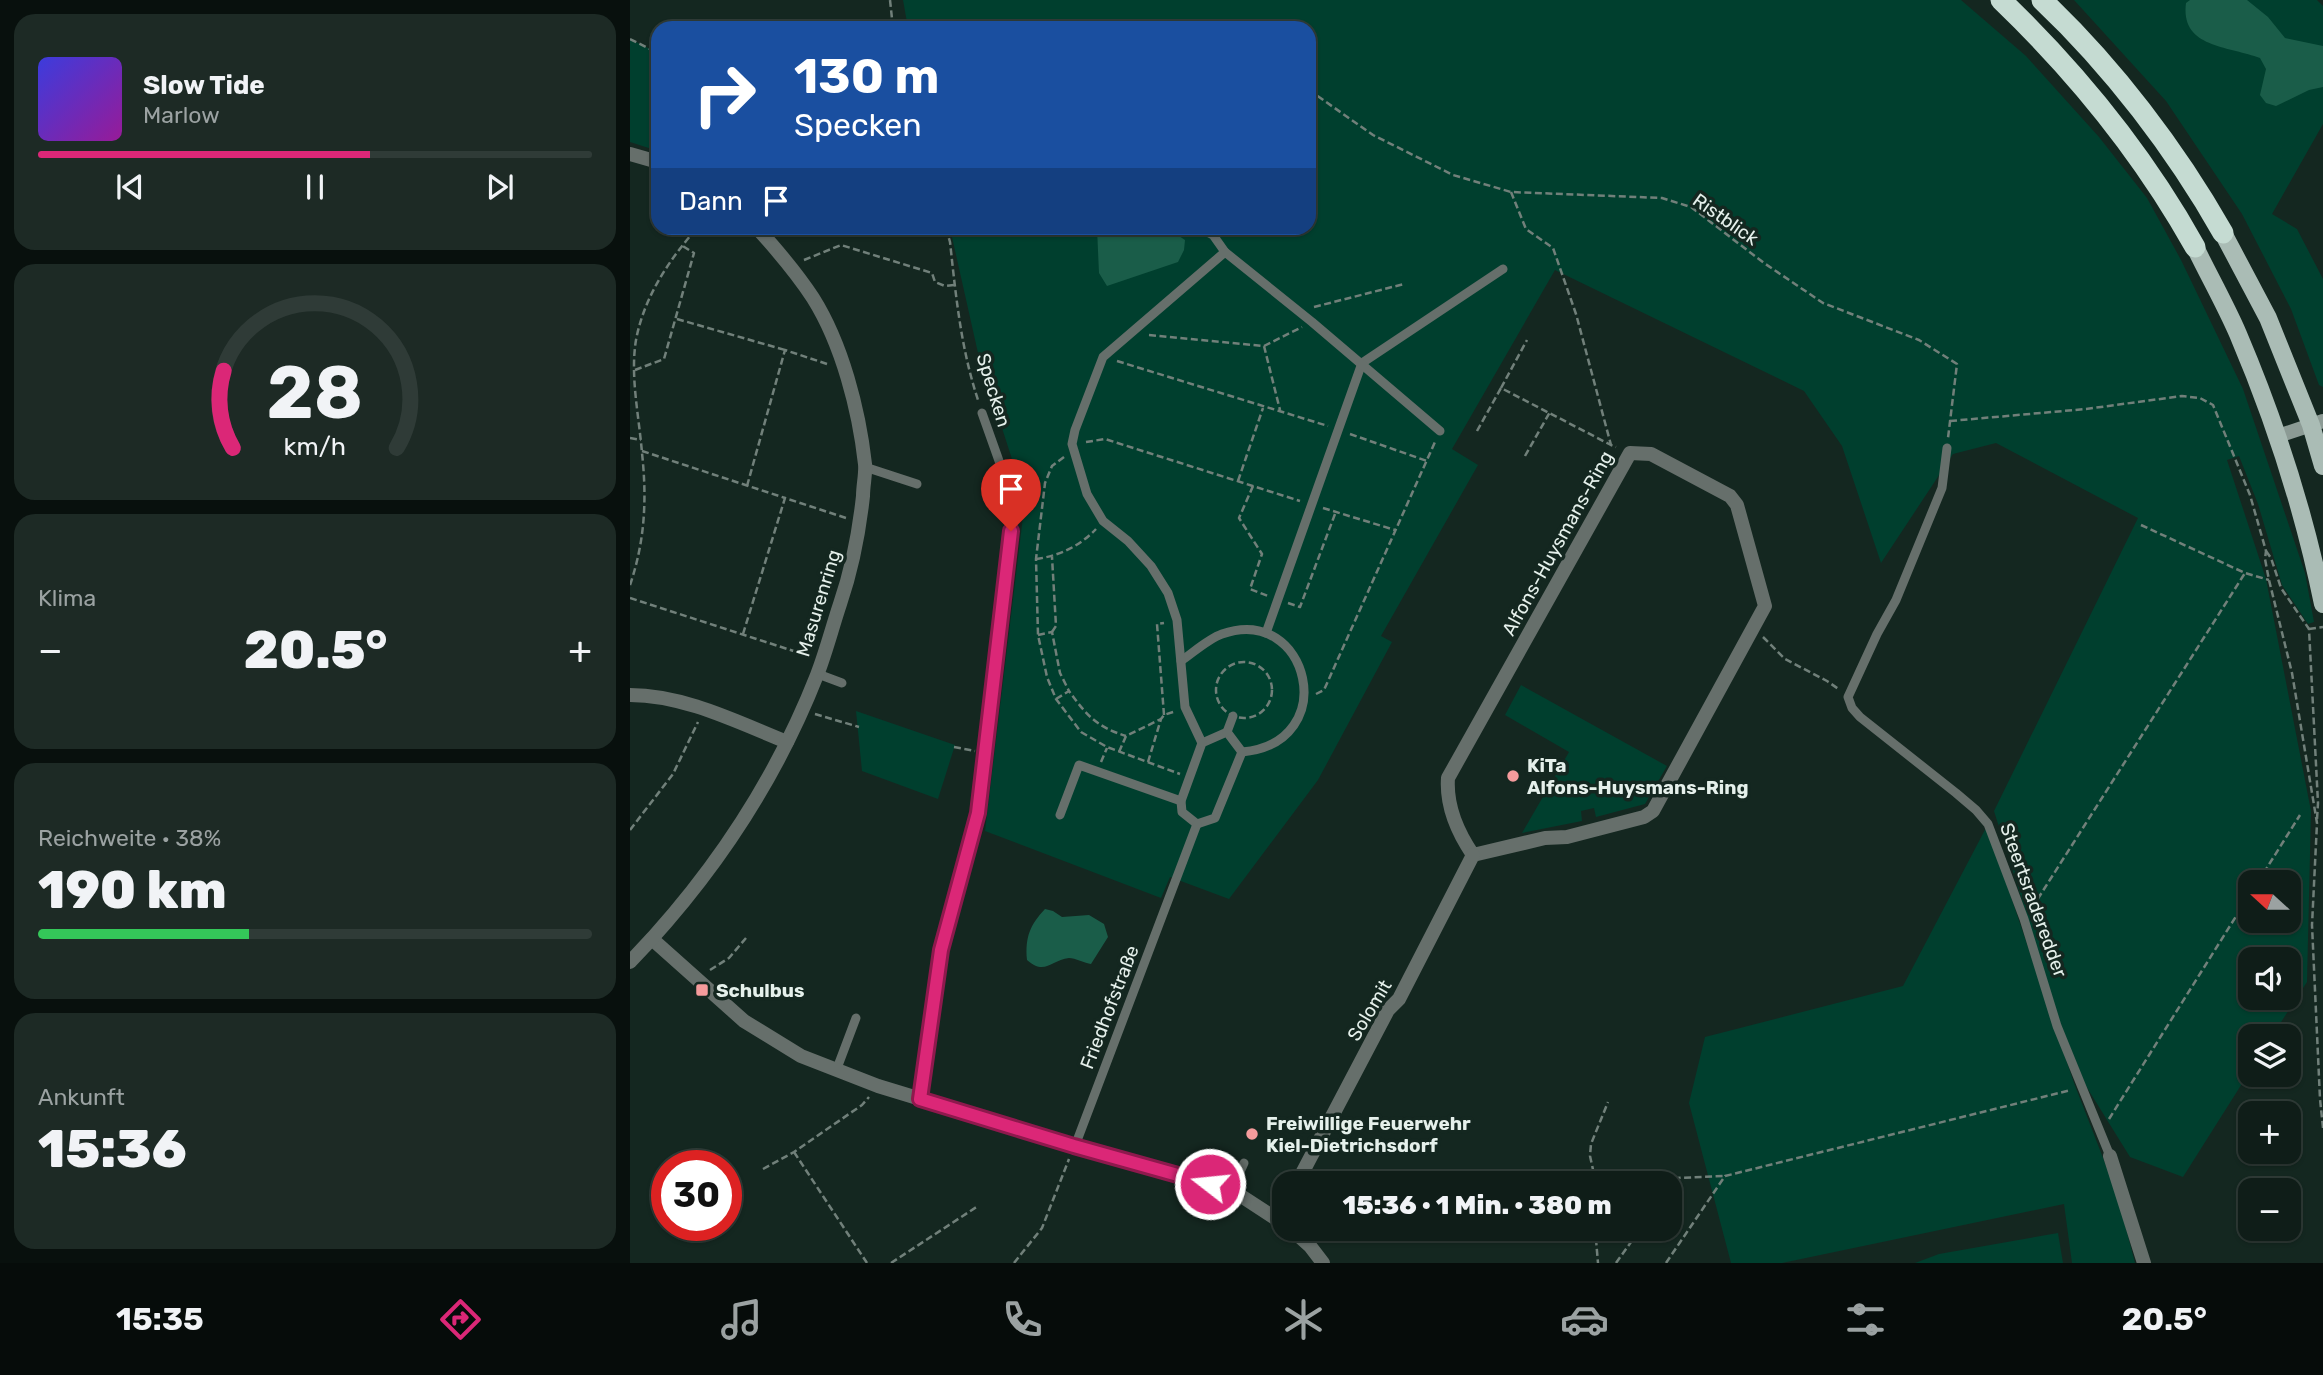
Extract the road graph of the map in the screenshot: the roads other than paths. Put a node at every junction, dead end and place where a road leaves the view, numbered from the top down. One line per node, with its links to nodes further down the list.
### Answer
1 (2001, 0): 8 (highway)
2 (2042, 0): 5 (highway)
3 (630, 154): 4 (street)
4 (651, 160)
5 (2223, 233): 13 (main road)
6 (763, 235): 18 (street, Masurenring)
7 (1213, 235): 9 (lane)
8 (2195, 247): 15 (main road)
9 (1225, 252): 11 (lane); 22 (lane)
10 (1503, 269): 11 (lane)
11 (1362, 363): 14 (lane); 21 (lane)
12 (982, 413): 39 (lane, Specken)
13 (2317, 423): 15 (main road); 17 (main road)
14 (1440, 431)
15 (2278, 436): 20 (main road)
16 (1947, 448): 41 (lane, Steertsraderedder)
17 (2323, 466)
18 (865, 467): 19 (lane); 23 (street, Masurenring)
19 (917, 484)
20 (2323, 604)
21 (1266, 633): 22 (lane); 30 (lane)
22 (1181, 661): 29 (lane)
23 (820, 667): 24 (lane); 28 (street, Masurenring)
24 (842, 683)
25 (630, 695): 28 (street)
26 (1233, 716): 27 (lane)
27 (1227, 732): 29 (lane); 30 (lane)
28 (786, 742): 35 (street, Masurenring)
29 (1202, 743): 31 (lane)
30 (1242, 752): 33 (lane)
31 (1181, 801): 32 (lane); 33 (lane)
32 (1060, 815)
33 (1197, 824): 40 (lane, Friedhofstraße)
34 (1473, 855): 34 (street, Alfons-Huysmans-Ring); 43 (street, Solomit)
35 (652, 939): 36 (street, Masurenring); 38 (street)
36 (630, 962)
37 (856, 1018): 38 (lane)
38 (836, 1072): 39 (street)
39 (920, 1099): 40 (street)
40 (1074, 1146): 44 (street)
41 (2110, 1156): 48 (street, Steertsraderedder)
42 (1244, 1163): 44 (lane)
43 (1303, 1171)
44 (1231, 1190): 45 (street)
45 (1272, 1211)
46 (1304, 1241): 47 (street)
47 (1323, 1263)
48 (2144, 1263)

